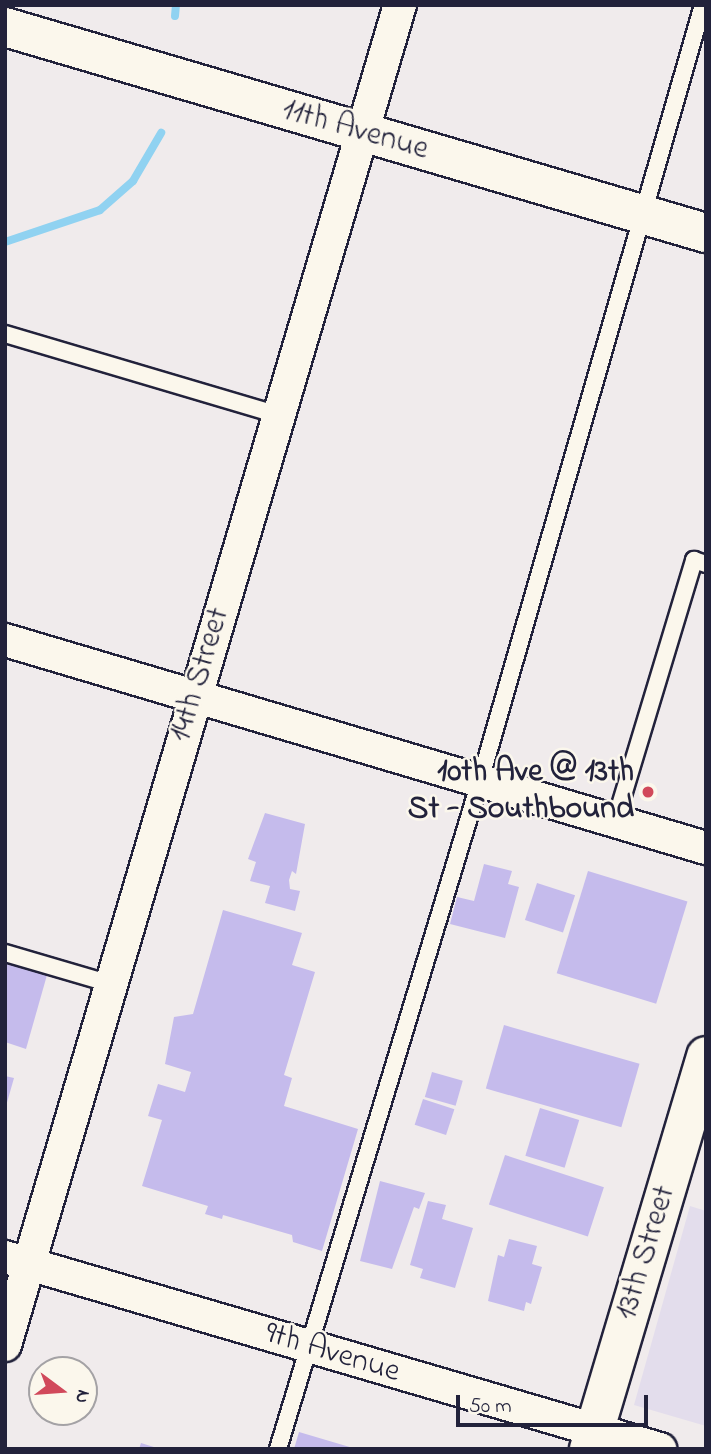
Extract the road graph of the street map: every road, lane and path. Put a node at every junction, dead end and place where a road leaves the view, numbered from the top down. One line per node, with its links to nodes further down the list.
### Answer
1 (400, 5): 4 (street, 14th Street)
2 (703, 5): 5 (lane)
3 (5, 27): 4 (main road, 11th Avenue)
4 (362, 134): 5 (main road, 11th Avenue); 8 (street, 14th Street)
5 (641, 214): 6 (main road, 11th Avenue); 12 (lane)
6 (706, 233)
7 (5, 334): 8 (lane)
8 (279, 415): 11 (street, 14th Street)
9 (706, 564): 13 (lane)
10 (5, 640): 11 (street)
11 (195, 697): 12 (street); 16 (street, 14th Street)
12 (480, 781): 13 (street); 20 (lane)
13 (615, 822): 14 (street)
14 (706, 848)
15 (5, 953): 16 (lane)
16 (111, 984): 18 (street, 14th Street)
17 (706, 1056): 21 (main road, 13th Street)
18 (17, 1260): 19 (street, 14th Street); 20 (street, 9th Avenue)
19 (5, 1345)
20 (309, 1347): 21 (street, 9th Avenue); 22 (lane)
21 (592, 1440): 23 (street, 9th Avenue)
22 (278, 1449)
23 (660, 1449)

